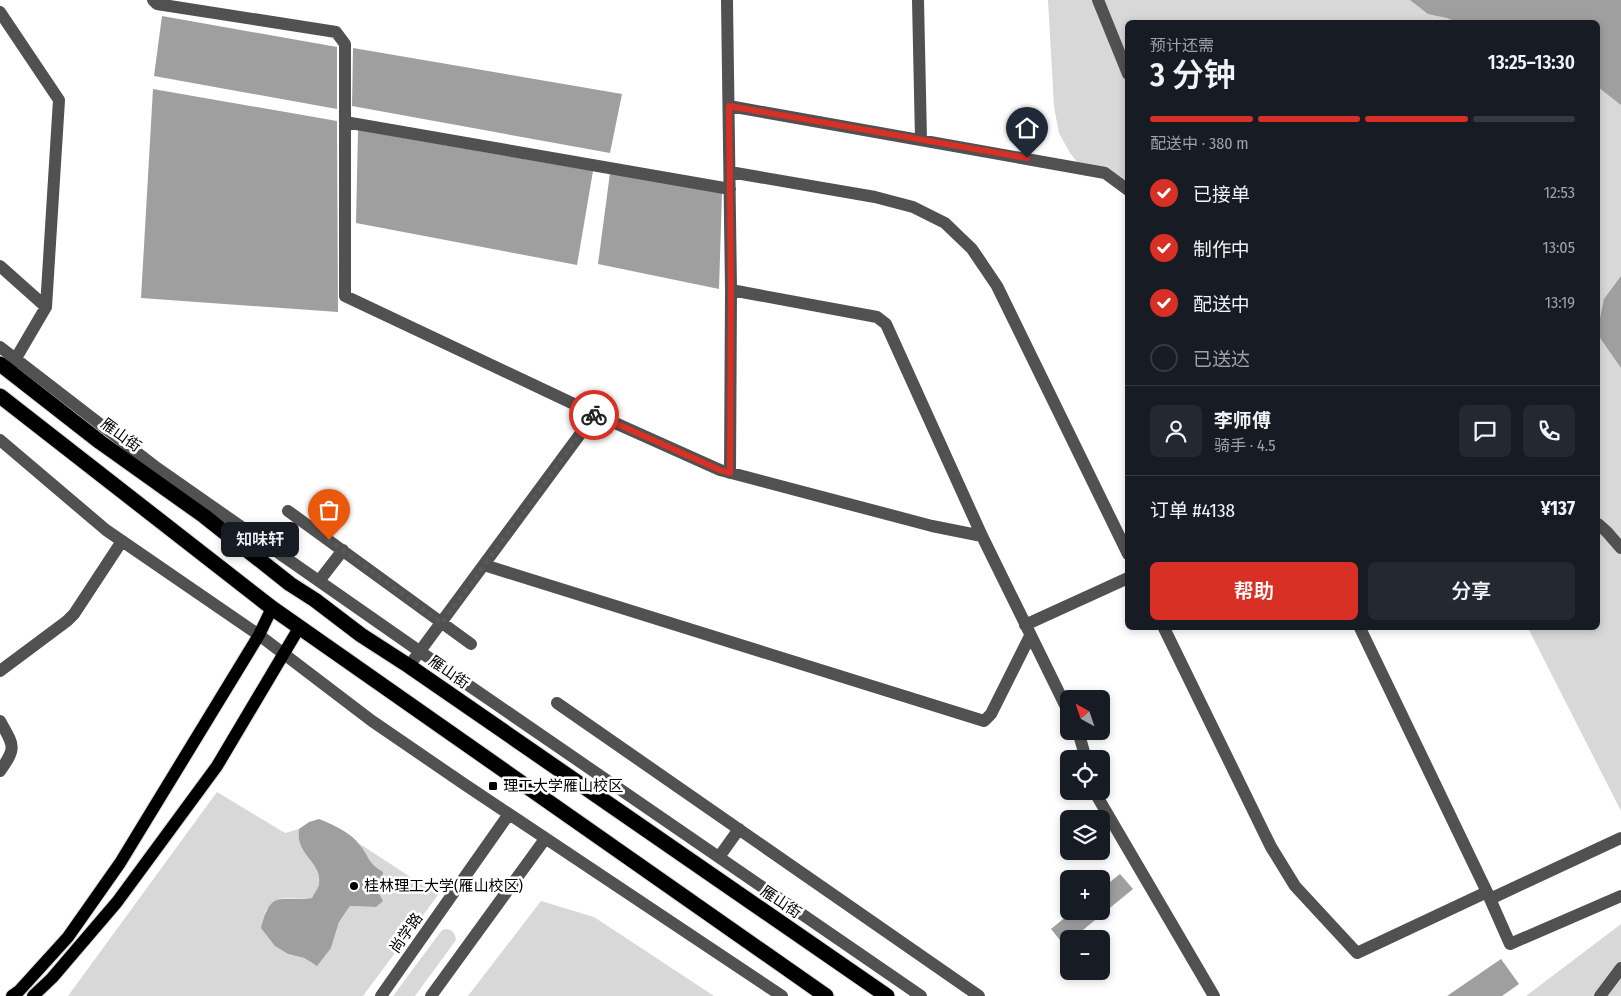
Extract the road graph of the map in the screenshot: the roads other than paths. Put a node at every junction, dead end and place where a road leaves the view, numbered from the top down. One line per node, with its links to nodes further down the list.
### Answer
1 (153, 0): 8 (street)
2 (727, 0): 7 (street)
3 (918, 0): 9 (street)
4 (1098, 0): 6 (street)
5 (0, 12): 15 (street)
6 (1125, 67)
7 (729, 106): 9 (street); 10 (street)
8 (345, 122): 12 (street); 19 (street)
9 (921, 139): 11 (street)
10 (730, 172): 12 (street); 26 (street)
11 (1125, 188)
12 (730, 189): 14 (street)
13 (0, 266): 15 (street)
14 (731, 290): 21 (street); 24 (street)
15 (46, 307): 17 (street)
16 (0, 347): 17 (street)
17 (8, 364): 31 (street); 42 (highway, 雁山街)
18 (0, 396): 32 (highway)
19 (595, 414): 21 (street); 29 (street)
20 (0, 440): 25 (street)
21 (730, 473): 24 (street)
22 (288, 510): 28 (street)
23 (1600, 526): 27 (street)
24 (982, 536): 35 (street)
25 (122, 541): 38 (street); 43 (street)
26 (1125, 548)
27 (1621, 548)
28 (342, 550): 31 (street); 33 (street)
29 (484, 565): 33 (street); 35 (street)
30 (1125, 580): 35 (street)
31 (319, 581): 40 (street)
32 (272, 608): 34 (highway); 38 (main road)
33 (442, 623): 39 (street); 40 (street)
34 (299, 628): 41 (main road); 62 (highway)
35 (1028, 630): 44 (street)
36 (1165, 630): 54 (street)
37 (1361, 630): 54 (street)
38 (259, 635): 41 (street); 57 (main road)
39 (471, 644)
40 (421, 652): 42 (street); 53 (street)
41 (284, 653): 49 (street); 58 (main road)
42 (409, 666): 63 (highway, 雁山街)
43 (0, 670)
44 (1060, 695)
45 (557, 702): 50 (street)
46 (0, 721): 47 (street)
47 (0, 771)
48 (1099, 800): 66 (street)
49 (509, 814): 52 (street); 59 (street, 尚学路)
50 (739, 829): 53 (street); 65 (street)
51 (1621, 838): 54 (street)
52 (545, 839): 60 (street); 61 (street)
53 (719, 857): 64 (street)
54 (1489, 896): 55 (street)
55 (1621, 896)
56 (1621, 968): 67 (street)
57 (12, 996)
58 (33, 996)
59 (381, 996)
60 (431, 996)
61 (782, 996)
62 (826, 996)
63 (887, 996)
64 (922, 996)
65 (979, 996)
66 (1214, 996)
67 (1600, 996)

